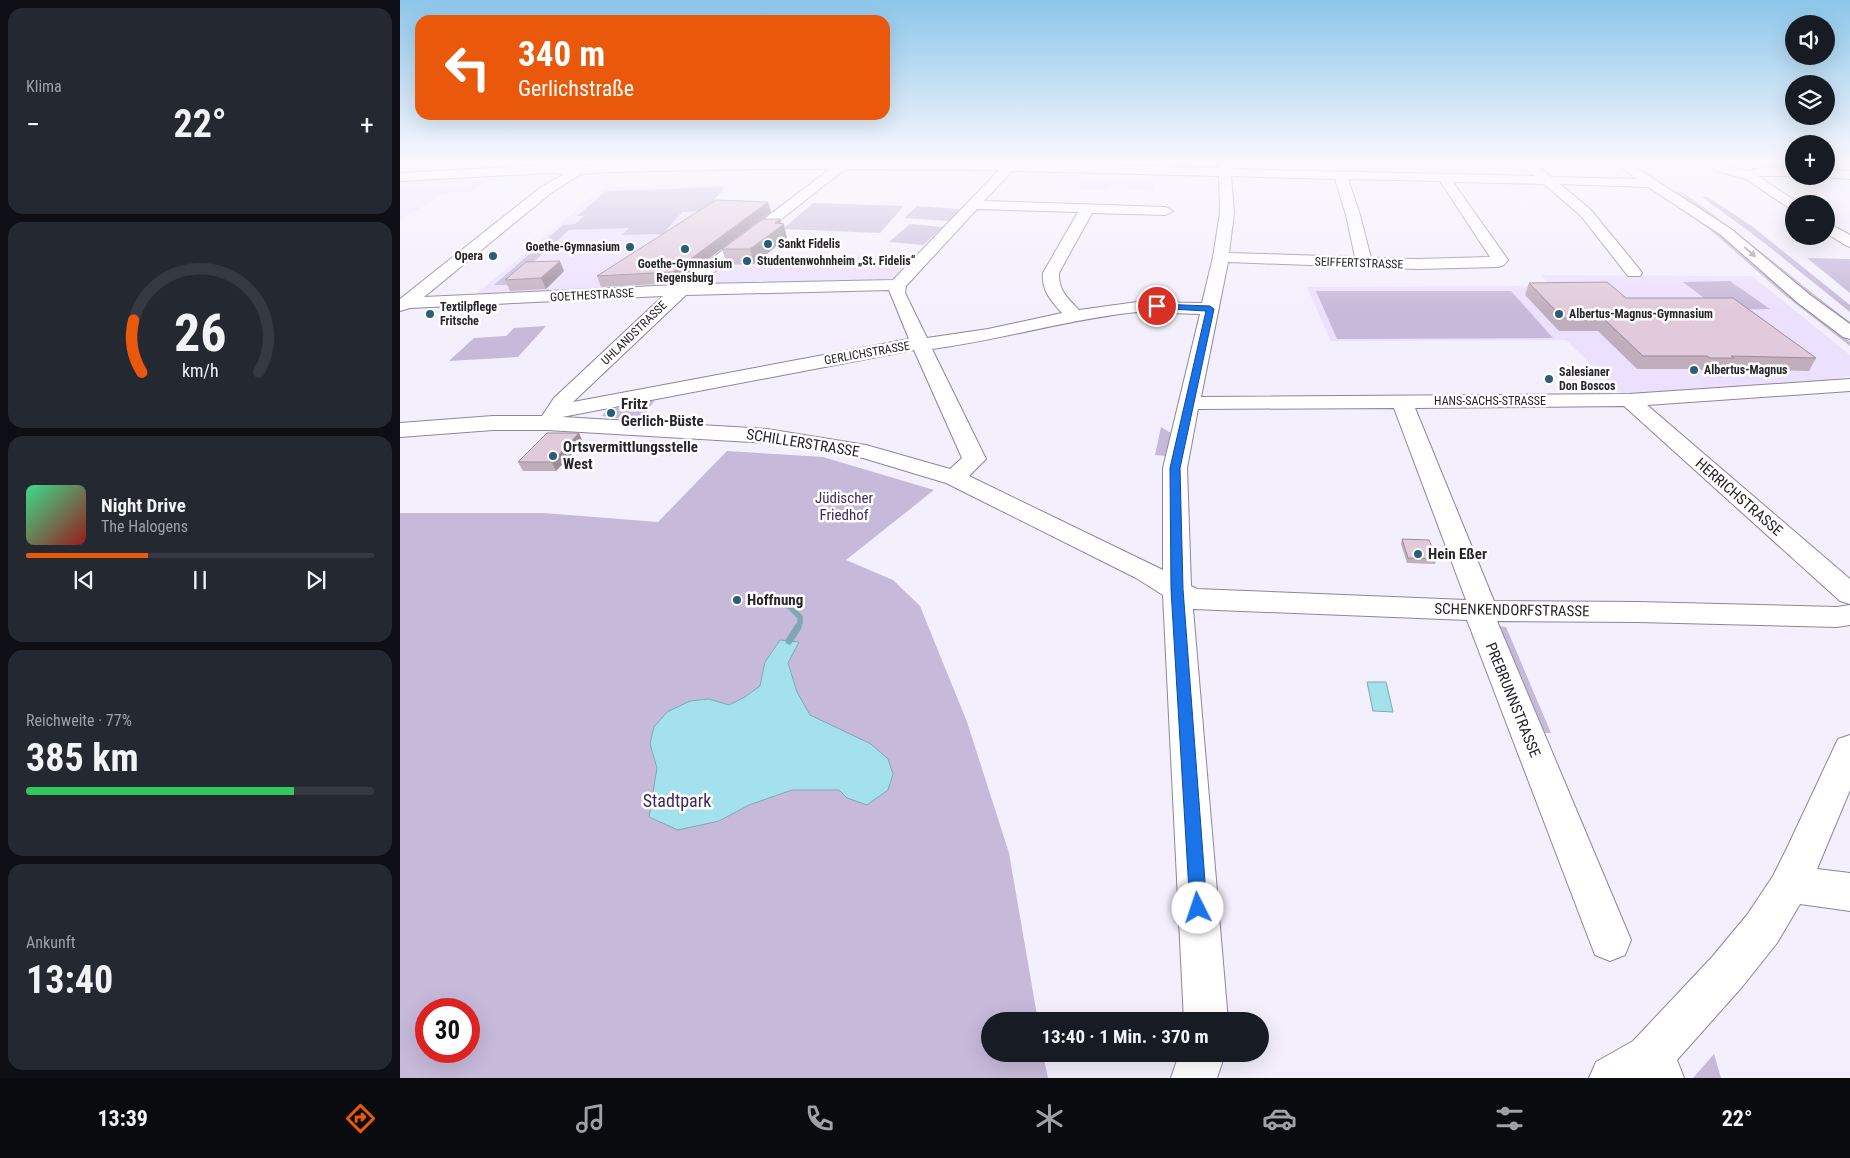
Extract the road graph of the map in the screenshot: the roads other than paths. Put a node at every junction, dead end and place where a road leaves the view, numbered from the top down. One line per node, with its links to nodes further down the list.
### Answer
1 (521, 211): 18 (street)
2 (783, 211): 17 (street, UHLANDSTRASSE)
3 (969, 211): 16 (street)
4 (1086, 211): 20 (street)
5 (1227, 211): 13 (street)
6 (1352, 211): 14 (street)
7 (1467, 211): 14 (street, SEIFFERTSTRASSE)
8 (1584, 211): 15 (street)
9 (1695, 211): 22 (street, one-way to 22)
10 (1713, 211): 21 (street)
11 (1835, 232): 12 (street)
12 (1850, 242)
13 (1221, 258): 14 (street, SEIFFERTSTRASSE); 19 (street)
14 (1364, 263)
15 (1634, 273)
16 (898, 285): 17 (street, GOETHESTRASSE); 23 (street)
17 (680, 291): 18 (street, GOETHESTRASSE); 28 (street, UHLANDSTRASSE)
18 (403, 305)
19 (1210, 309): 20 (street, GERLICHSTRASSE); 27 (street)
20 (1076, 317): 23 (street, GERLICHSTRASSE)
21 (1850, 319)
22 (1850, 334)
23 (922, 344): 28 (street, GERLICHSTRASSE); 30 (street)
24 (1850, 385): 25 (street, HANS-SACHS-STRASSE)
25 (1628, 400): 26 (street, HANS-SACHS-STRASSE); 32 (street, HERRICHSTRASSE)
26 (1402, 401): 27 (street, HANS-SACHS-STRASSE); 33 (street, PREBRUNNSTRASSE)
27 (1190, 403): 31 (street)
28 (551, 418): 29 (street, SCHILLERSTRASSE); 30 (street, SCHILLERSTRASSE)
29 (400, 430)
30 (954, 478): 31 (street, SCHILLERSTRASSE)
31 (1177, 589): 33 (street, SCHENKENDORFSTRASSE); 39 (street)
32 (1850, 594)
33 (1481, 611): 34 (street, SCHENKENDORFSTRASSE); 38 (street, PREBRUNNSTRASSE)
34 (1850, 615)
35 (1850, 748): 36 (street)
36 (1790, 884): 37 (street); 41 (street)
37 (1850, 892)
38 (1610, 940)
39 (1205, 1012)
40 (1199, 1062): 42 (street)
41 (1640, 1071)
42 (1194, 1078)

